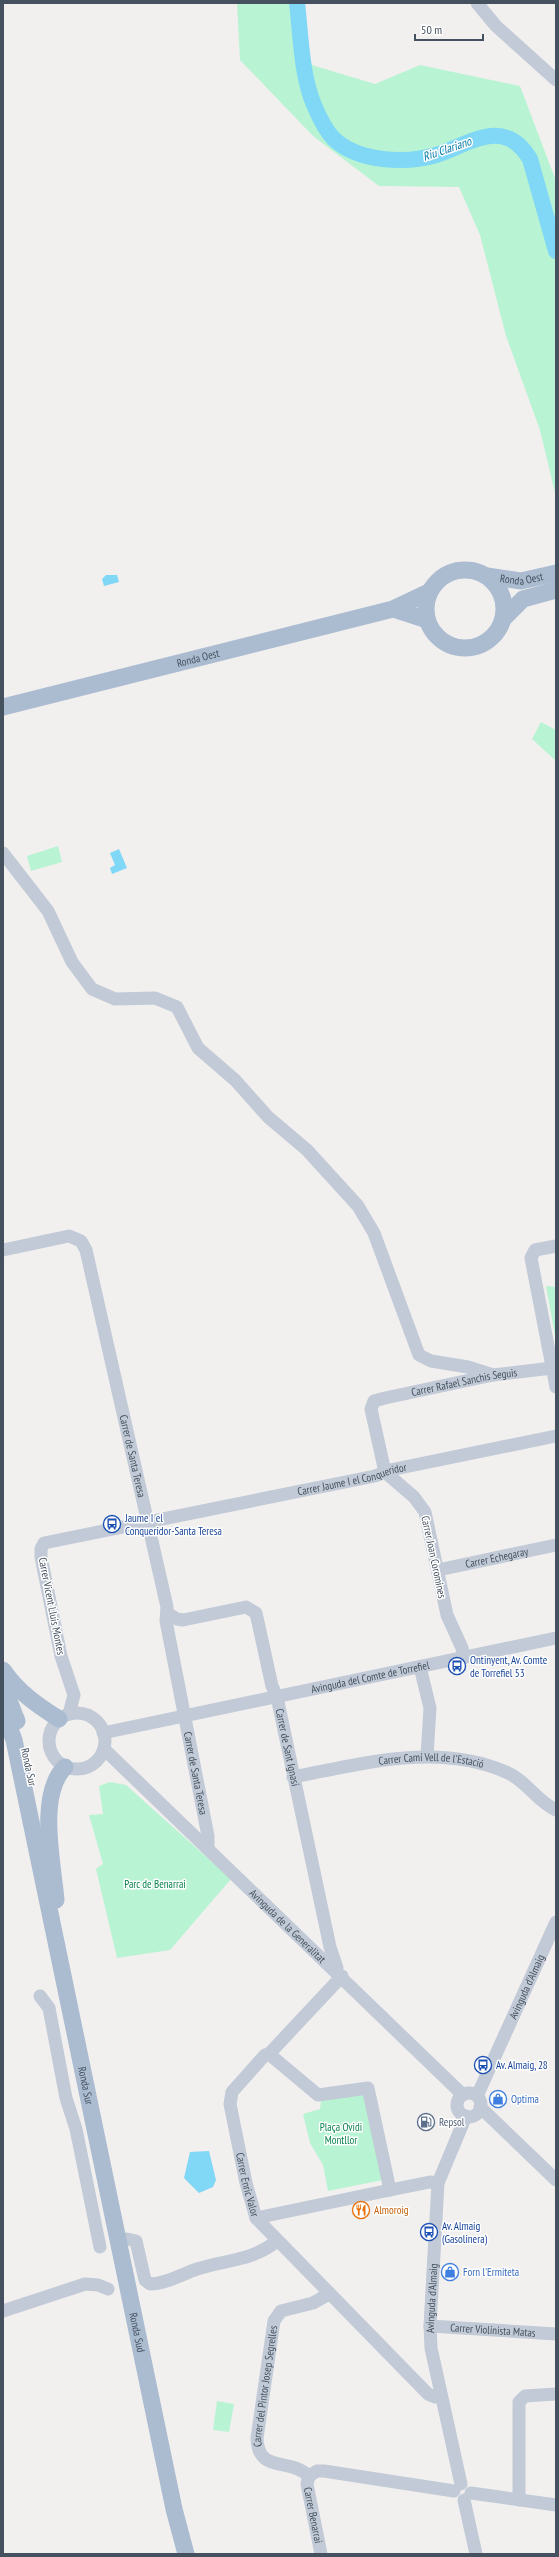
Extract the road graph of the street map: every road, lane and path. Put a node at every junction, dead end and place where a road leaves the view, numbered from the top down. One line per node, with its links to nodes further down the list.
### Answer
1 (477, 3): 2 (street)
2 (556, 80)
3 (548, 574): 4 (main road, Ronda Oest)
4 (487, 576): 5 (main road); 8 (main road)
5 (429, 592): 7 (main road, Ronda Oest); 9 (main road)
6 (550, 592): 8 (main road, Ronda Oest)
7 (393, 609): 9 (main road); 10 (main road, Ronda Oest)
8 (503, 619): 9 (main road)
9 (427, 620)
10 (3, 707)
11 (3, 853): 15 (street)
12 (556, 1246): 14 (street)
13 (3, 1250): 19 (street, Carrer de Santa Teresa)
14 (552, 1368): 15 (street, Carrer Rafael Sanchis Seguis); 16 (street)
15 (493, 1375): 18 (street, Carrer Rafael Sanchis Seguis)
16 (556, 1387)
17 (556, 1436): 18 (street, Carrer Jaume I el Conqueridor)
18 (385, 1472): 19 (street, Carrer Jaume I el Conqueridor); 21 (street, Carrer Joan Coromines)
19 (147, 1522): 22 (street, Carrer de Santa Teresa); 29 (street, Carrer Vicent Lluis Montes)
20 (556, 1545): 21 (street, Carrer Echegaray)
21 (438, 1570): 24 (street, Carrer Joan Coromines)
22 (167, 1613): 28 (street, Carrer de Sant Ignasi); 32 (street, Carrer de Santa Teresa)
23 (556, 1638): 24 (street, Avinguda del Comte de Torrefiel)
24 (464, 1658): 25 (street, Avinguda del Comte de Torrefiel)
25 (420, 1667): 28 (street, Avinguda del Comte de Torrefiel); 36 (street)
26 (3, 1670): 33 (main road)
27 (3, 1685): 41 (main road, Ronda Sur)
28 (277, 1697): 32 (street, Avinguda del Comte de Torrefiel); 38 (street, Carrer de Sant Ignasi)
29 (75, 1700): 31 (street, Carrer Vicent Lluis Montes); 33 (street)
30 (3, 1710): 48 (main road, Ronda Sur)
31 (85, 1715): 33 (street); 34 (street)
32 (185, 1716): 34 (street, Avinguda del Comte de Torrefiel); 40 (street, Carrer de Santa Teresa)
33 (64, 1717): 37 (street)
34 (106, 1729): 35 (street)
35 (105, 1754): 37 (street); 40 (street, Avinguda de la Generalitat)
36 (427, 1756): 38 (street, Carrer Camí Vell de l'Estació); 39 (street, Carrer Camí Vell de l'Estació)
37 (65, 1767): 41 (main road)
38 (293, 1777): 43 (street, Carrer de Sant Ignasi)
39 (556, 1810)
40 (208, 1847): 43 (street, Avinguda de la Generalitat)
41 (56, 1900): 48 (main road, Ronda Sur)
42 (556, 1922): 47 (street, Avinguda d'Almaig)
43 (341, 1975): 45 (street, Carrer Enric Valor); 46 (street, Avinguda de la Generalitat)
44 (40, 1996): 56 (street)
45 (269, 2054): 52 (street); 53 (street, Carrer Enric Valor)
46 (463, 2094): 47 (street); 49 (street)
47 (479, 2102): 49 (street); 50 (street)
48 (91, 2110): 69 (main road, Ronda Sud)
49 (466, 2116): 51 (street, Avinguda d'Almaig)
50 (556, 2180)
51 (438, 2183): 52 (street); 60 (street, Avinguda d'Almaig)
52 (390, 2190): 53 (street)
53 (256, 2218): 55 (street, Carrer Enric Valor)
54 (127, 2239): 55 (street)
55 (277, 2241): 58 (street, Carrer Enric Valor)
56 (100, 2247)
57 (108, 2289): 59 (street)
58 (329, 2294): 63 (street, Carrer Enric Valor); 64 (street, Carrer del Pintor Josep Segrelles)
59 (3, 2311)
60 (430, 2326): 61 (street, Carrer Violinista Matas); 63 (street, Avinguda d'Almaig)
61 (556, 2334)
62 (556, 2394): 66 (street)
63 (441, 2396): 65 (street, Avinguda d'Almaig)
64 (309, 2476): 65 (street); 70 (street, Carrer Benarrai)
65 (458, 2487): 67 (street)
66 (519, 2495): 67 (street); 68 (street)
67 (467, 2497): 71 (street)
68 (556, 2505)
69 (186, 2554)
70 (321, 2554)
71 (476, 2554)

